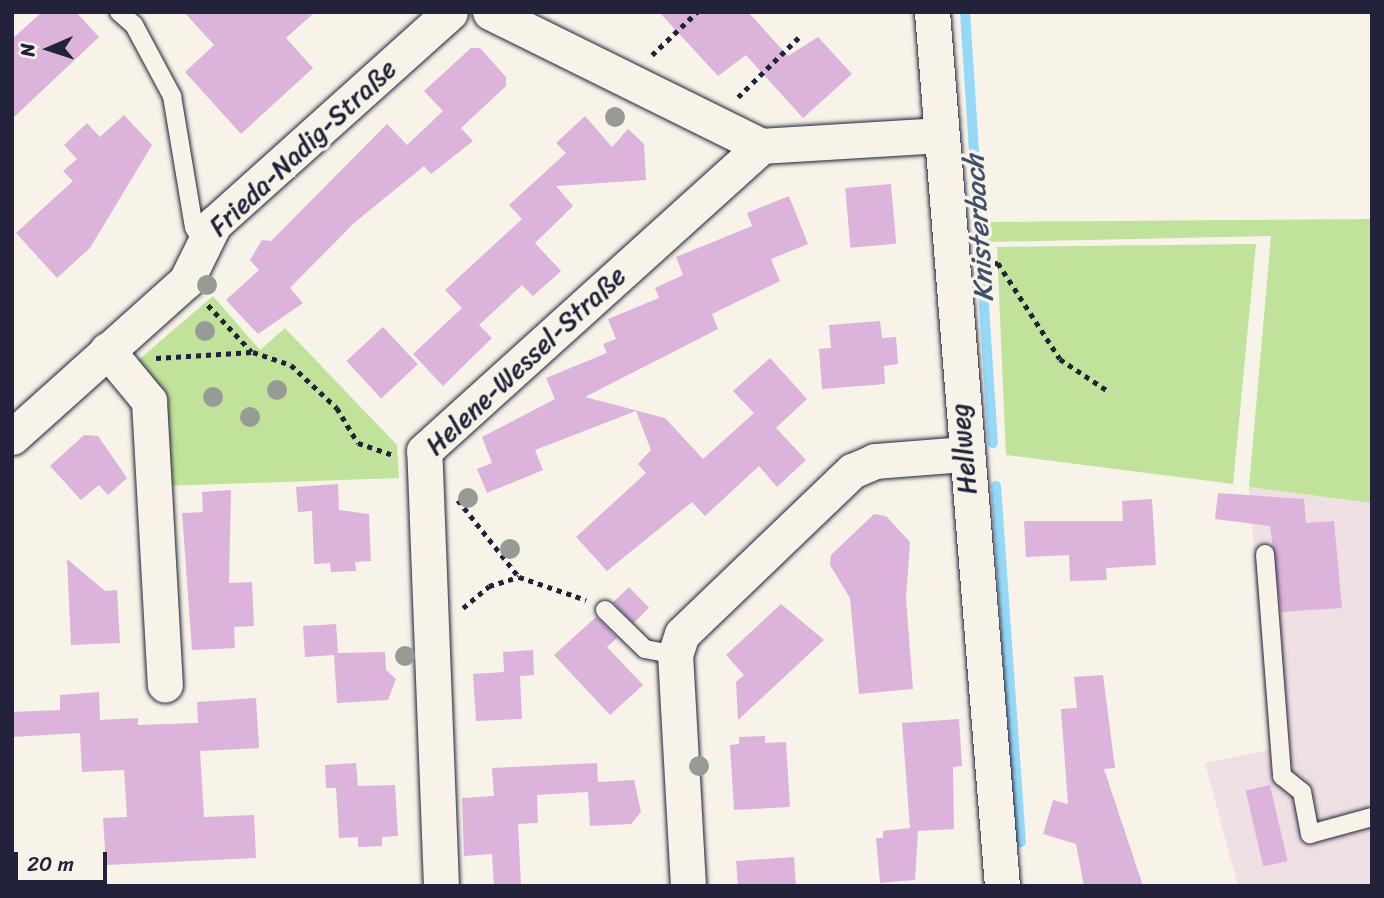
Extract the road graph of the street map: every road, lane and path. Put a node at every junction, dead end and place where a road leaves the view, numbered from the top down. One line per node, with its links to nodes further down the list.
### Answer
1 (119, 12): 11 (lane)
2 (450, 12): 11 (street, Frieda-Nadig-Straße)
3 (490, 12): 7 (street)
4 (697, 12): 7 (path)
5 (932, 12): 9 (street, Hellweg)
6 (802, 34): 8 (path)
7 (633, 82): 8 (street)
8 (718, 125): 10 (street)
9 (941, 135): 10 (street); 18 (street, Hellweg)
10 (761, 146): 19 (street, Helene-Wessel-Straße)
11 (203, 244): 13 (street, Frieda-Nadig-Straße)
12 (998, 263): 16 (path)
13 (186, 281): 14 (street, Frieda-Nadig-Straße); 15 (path)
14 (112, 347): 15 (path); 17 (street, Frieda-Nadig-Straße); 25 (street)
15 (253, 352): 19 (path)
16 (1108, 391)
17 (12, 437)
18 (964, 453): 24 (street); 29 (street, Hellweg)
19 (420, 464): 21 (path); 23 (street, Helene-Wessel-Straße)
20 (1265, 554): 26 (lane)
21 (519, 577): 22 (path); 23 (path)
22 (605, 610): 24 (lane)
23 (427, 627): 27 (street, Helene-Wessel-Straße)
24 (675, 655): 28 (street)
25 (165, 685)
26 (1372, 817)
27 (441, 886)
28 (688, 886)
29 (1002, 886)

